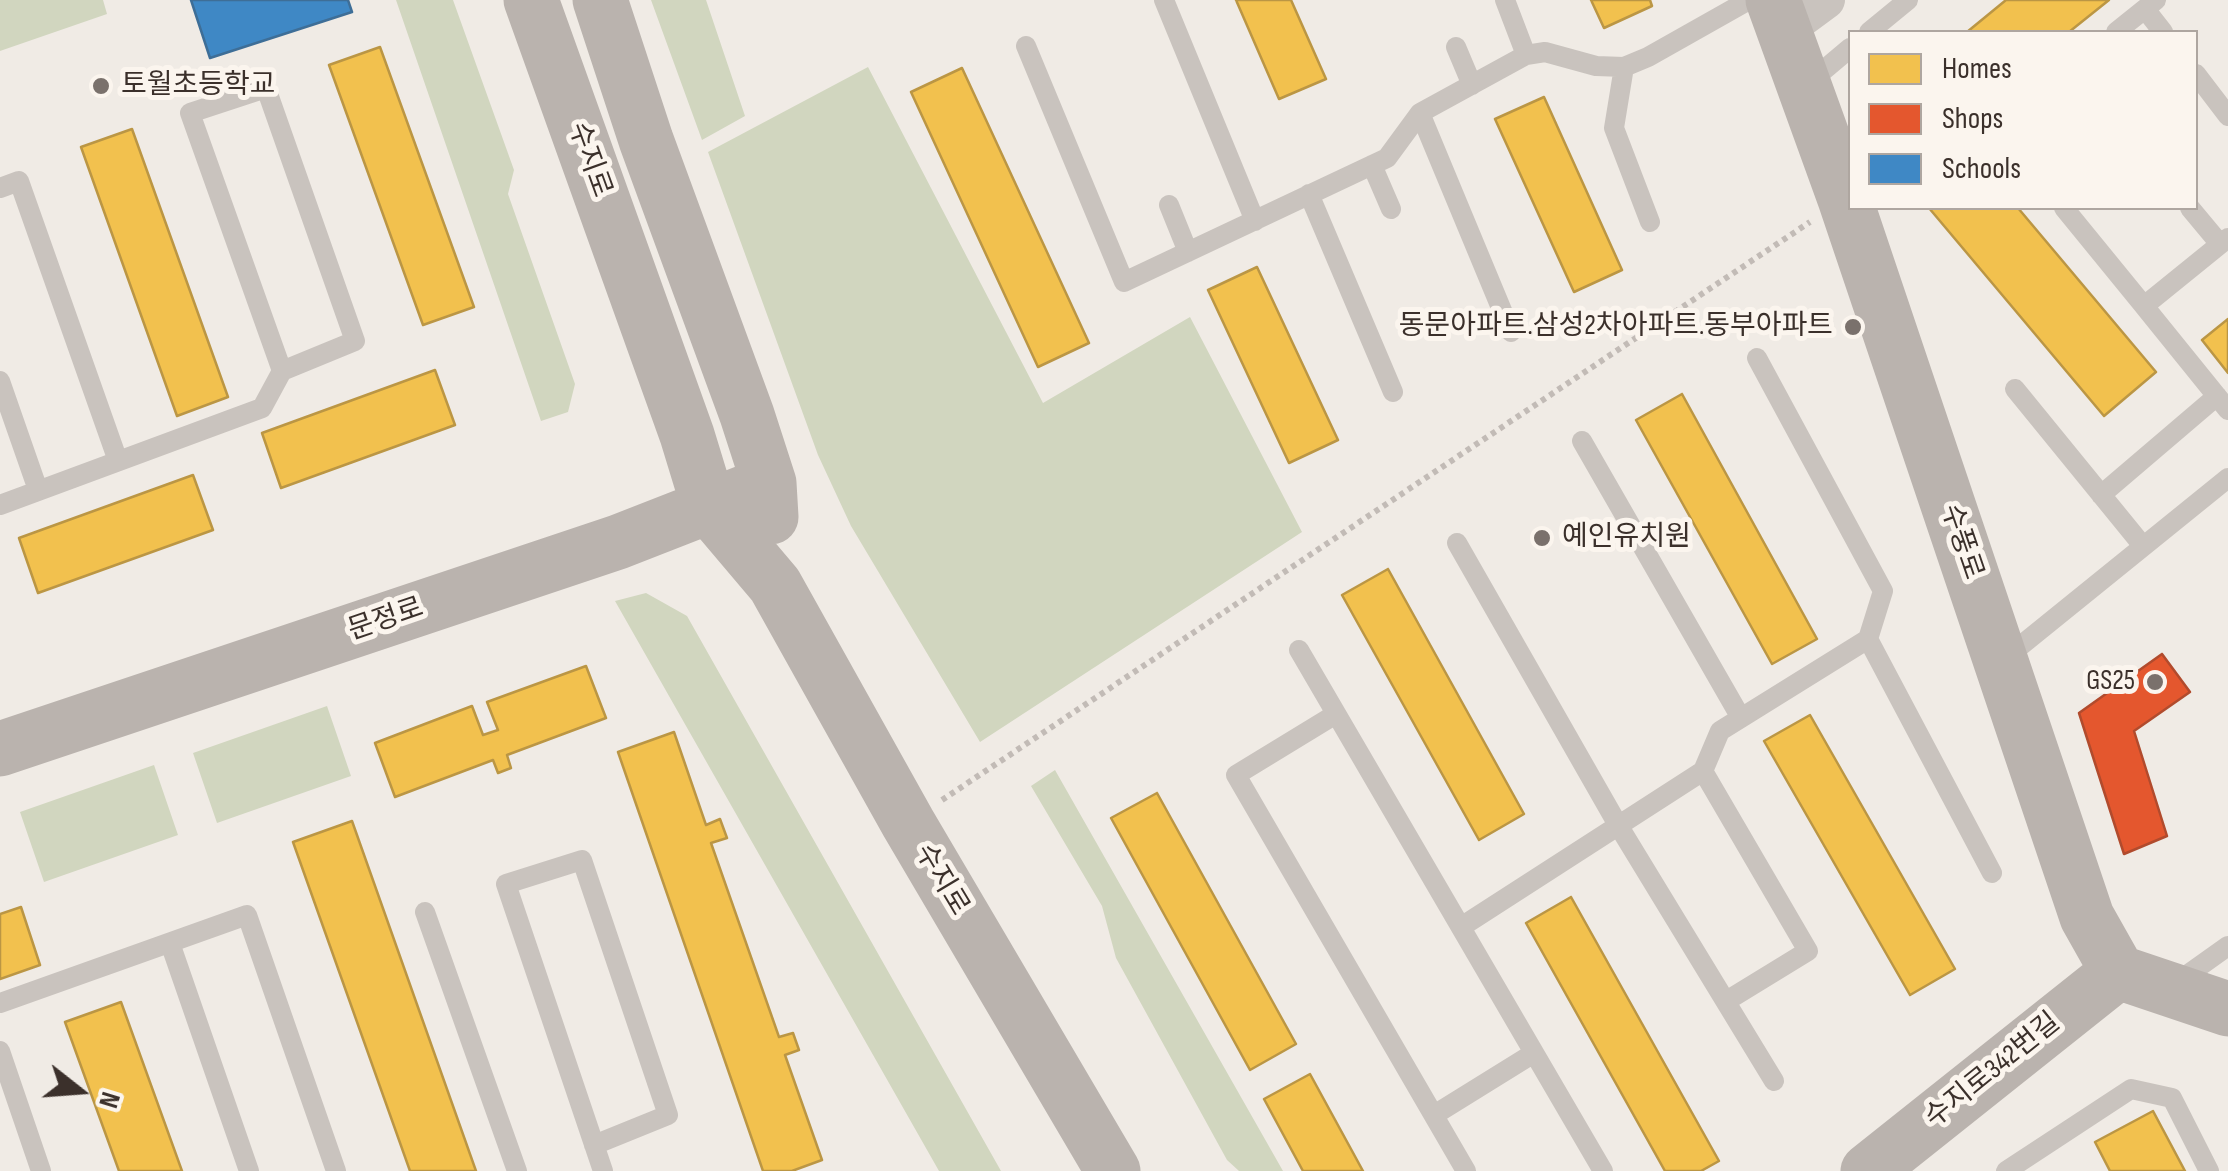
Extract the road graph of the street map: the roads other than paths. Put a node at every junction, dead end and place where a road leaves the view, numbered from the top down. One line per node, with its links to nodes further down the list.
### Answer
1 (531, 0): 49 (street, 수지로)
2 (600, 0): 45 (street, 수지로)
3 (1164, 0): 30 (lane)
4 (1505, 0): 14 (lane)
5 (1908, 0): 8 (lane)
6 (2151, 5): 9 (lane); 10 (lane)
7 (1783, 8): 15 (lane); 18 (street, 수풍로)
8 (1871, 30)
9 (2119, 30)
10 (2162, 30)
11 (1026, 46): 33 (lane)
12 (1456, 47): 17 (lane)
13 (1848, 50): 18 (lane)
14 (1526, 55): 15 (lane); 17 (lane)
15 (1624, 67): 31 (lane)
16 (2198, 77): 20 (lane)
17 (1472, 85): 19 (lane)
18 (1804, 86): 25 (street, 수풍로)
19 (1420, 113): 21 (lane); 35 (lane)
20 (2228, 116)
21 (1372, 165): 23 (lane); 26 (lane)
22 (0, 188): 43 (lane)
23 (1309, 194): 30 (lane); 40 (lane)
24 (1170, 205): 33 (lane)
25 (1848, 208)
26 (1391, 209)
27 (1849, 210): 55 (street, 수풍로)
28 (2066, 210): 34 (lane)
29 (2192, 210): 32 (lane)
30 (1255, 220): 33 (lane)
31 (1650, 222)
32 (2224, 241): 34 (lane)
33 (1188, 252)
34 (2144, 306): 41 (lane)
35 (1511, 332)
36 (1757, 358): 53 (lane)
37 (282, 371): 37 (lane); 43 (lane)
38 (0, 382): 46 (lane)
39 (2015, 389): 47 (lane)
40 (1393, 392)
41 (2223, 403): 47 (lane)
42 (1582, 441): 57 (lane)
43 (118, 461): 46 (lane)
44 (2228, 478): 51 (lane)
45 (769, 482): 49 (street, 문정로); 52 (street, 수지로)
46 (38, 490): 48 (lane)
47 (2101, 495): 51 (lane)
48 (0, 505)
49 (709, 507): 52 (street, 수지로); 58 (street, 문정로)
50 (1456, 543): 60 (lane)
51 (2143, 546): 55 (lane)
52 (775, 585): 81 (street, 수지로)
53 (1868, 639): 57 (lane); 61 (lane)
54 (1299, 650): 56 (lane)
55 (2001, 662): 66 (street, 수풍로)
56 (1336, 714): 63 (lane); 74 (lane)
57 (1741, 718): 59 (lane)
58 (0, 749)
59 (1704, 771): 60 (lane); 68 (lane)
60 (1618, 826): 63 (lane); 68 (lane)
61 (1992, 873)
62 (425, 912): 79 (lane)
63 (1461, 927): 72 (lane)
64 (170, 942): 69 (lane); 77 (lane); 78 (lane)
65 (2228, 946): 67 (lane)
66 (2118, 972): 67 (street); 84 (street, 수지로342번길)
67 (2170, 987): 70 (street)
68 (1728, 1000): 73 (lane)
69 (0, 1003)
70 (2228, 1008)
71 (0, 1051): 76 (lane)
72 (1534, 1053): 74 (lane); 83 (lane)
73 (1774, 1081)
74 (1434, 1115): 82 (lane)
75 (594, 1144): 75 (lane); 80 (lane)
76 (41, 1171)
77 (250, 1171)
78 (336, 1171)
79 (517, 1171)
80 (603, 1171)
81 (1113, 1171)
82 (1466, 1171)
83 (1603, 1171)
84 (1868, 1171)
85 (2006, 1171): 86 (lane)
86 (2210, 1171)

